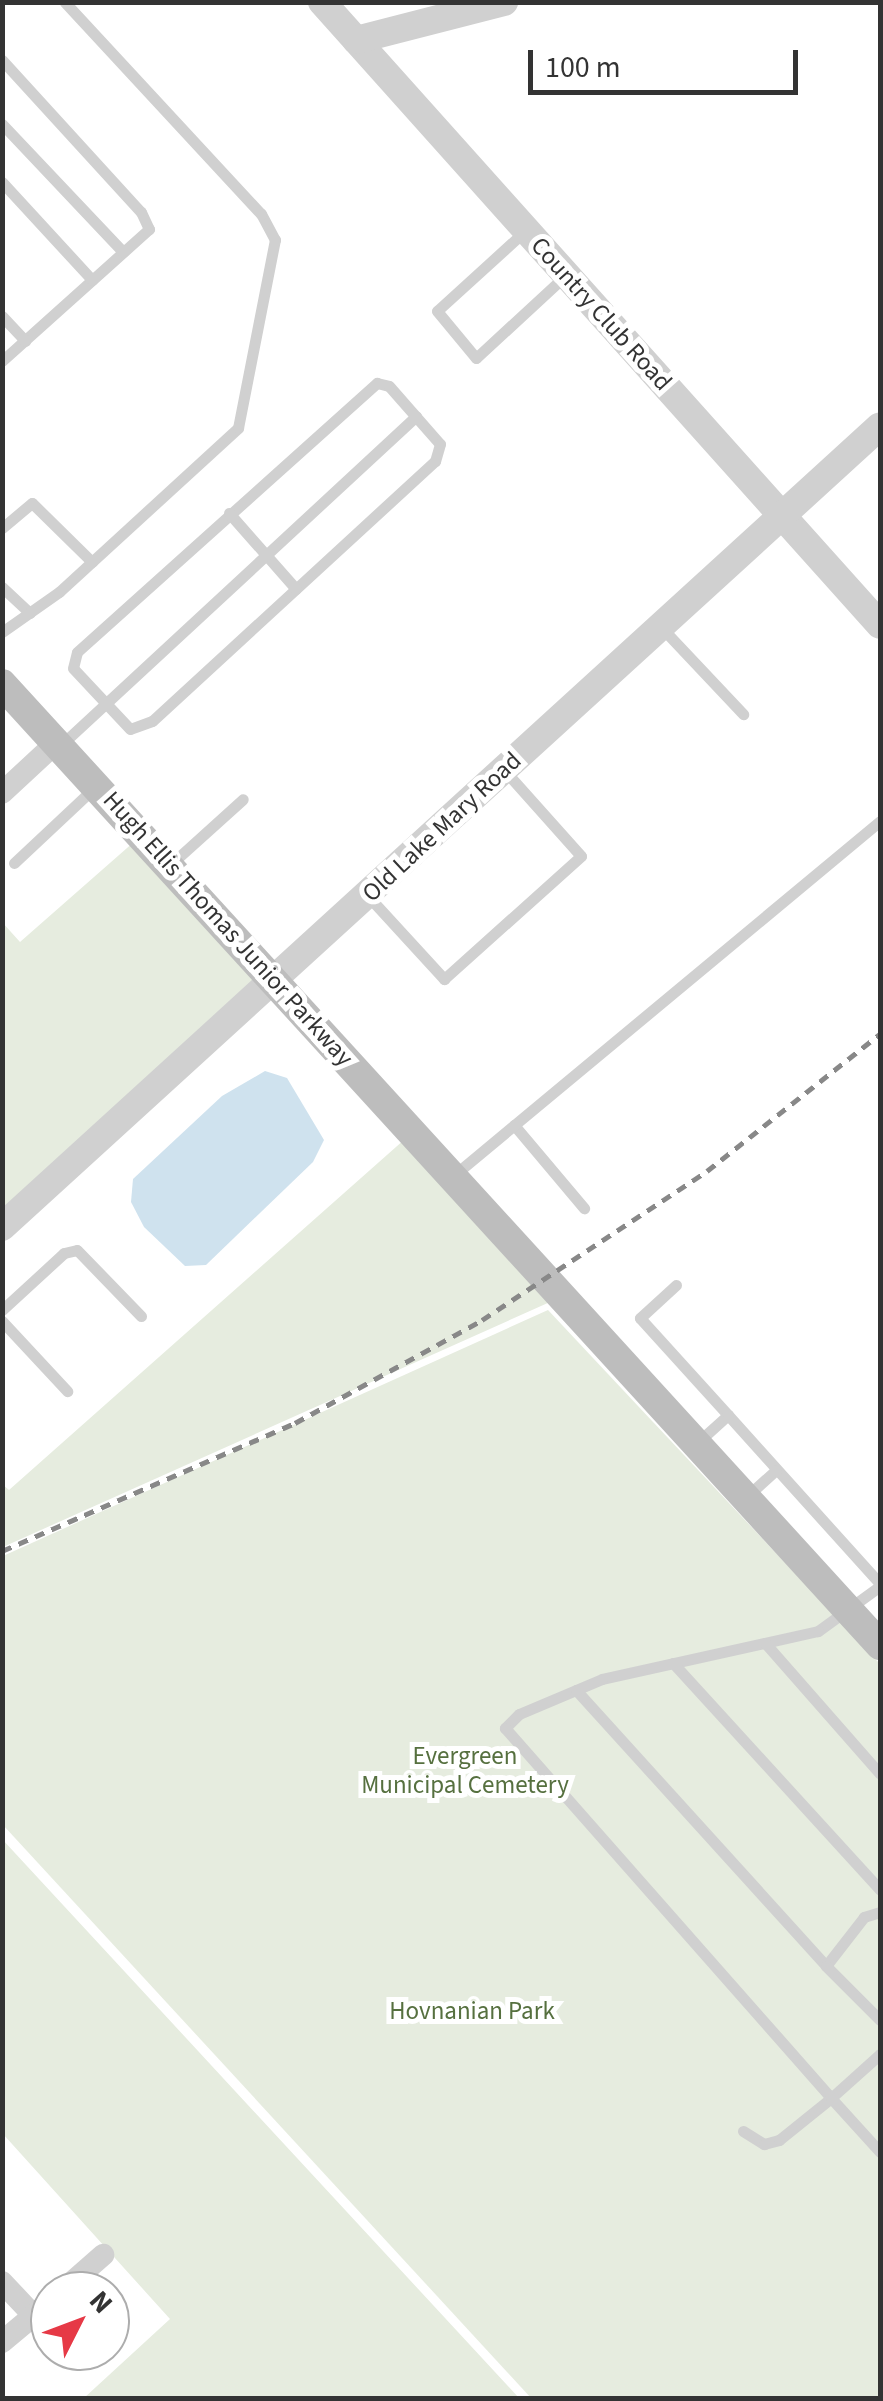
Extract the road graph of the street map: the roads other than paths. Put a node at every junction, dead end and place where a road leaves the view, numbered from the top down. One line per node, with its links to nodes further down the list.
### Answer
1 (66, 2): 21 (lane)
2 (322, 2): 4 (street, Country Club Road)
3 (504, 2): 4 (street)
4 (356, 40): 8 (street, Country Club Road)
5 (2, 60): 9 (lane)
6 (2, 124): 9 (lane)
7 (2, 182): 11 (lane)
8 (526, 230): 10 (street, Country Club Road); 10 (lane)
9 (123, 252): 11 (lane)
10 (566, 274): 18 (street, Country Club Road)
11 (92, 280): 13 (lane)
12 (2, 316): 13 (lane)
13 (26, 340): 14 (lane)
14 (2, 361)
15 (416, 416): 17 (lane); 20 (lane); 23 (lane)
16 (880, 426): 18 (street, Old Lake Mary Road)
17 (229, 513): 20 (lane); 29 (lane)
18 (782, 517): 25 (street, Country Club Road); 26 (street, Old Lake Mary Road)
19 (2, 528): 21 (lane)
20 (266, 554): 23 (lane); 29 (lane)
21 (92, 562): 24 (lane)
22 (2, 587): 24 (lane)
23 (296, 589): 29 (lane)
24 (30, 613): 27 (lane)
25 (880, 624)
26 (661, 627): 30 (lane); 32 (street, Old Lake Mary Road)
27 (2, 632)
28 (2, 684): 31 (main road, Hugh Ellis Thomas Junior Parkway)
29 (106, 702): 31 (lane)
30 (743, 714)
31 (60, 743): 33 (main road, Hugh Ellis Thomas Junior Parkway); 34 (street)
32 (504, 770): 39 (street, Old Lake Mary Road); 39 (lane)
33 (98, 785): 37 (lane); 38 (main road, Hugh Ellis Thomas Junior Parkway)
34 (2, 794)
35 (243, 799): 38 (lane)
36 (880, 822): 41 (lane)
37 (14, 863)
38 (170, 864): 40 (main road, Hugh Ellis Thomas Junior Parkway)
39 (368, 896): 40 (street, Old Lake Mary Road)
40 (276, 982): 42 (main road, Hugh Ellis Thomas Junior Parkway); 44 (street, Old Lake Mary Road)
41 (514, 1125): 42 (lane); 43 (lane)
42 (453, 1176): 51 (main road, Hugh Ellis Thomas Junior Parkway)
43 (584, 1208)
44 (2, 1227)
45 (676, 1285): 50 (lane)
46 (2, 1310): 47 (lane)
47 (142, 1316)
48 (2, 1321): 49 (lane)
49 (67, 1391)
50 (728, 1415): 51 (lane); 52 (lane)
51 (697, 1443): 53 (main road)
52 (776, 1470): 53 (lane); 54 (lane)
53 (746, 1497): 55 (main road)
54 (880, 1585): 55 (lane)
55 (851, 1612): 56 (lane); 57 (main road)
56 (765, 1642): 58 (lane); 60 (lane)
57 (880, 1644)
58 (673, 1663): 59 (lane); 61 (lane)
59 (576, 1690): 63 (lane); 66 (lane)
60 (880, 1774)
61 (880, 1890)
62 (880, 1912): 63 (lane)
63 (826, 1966): 64 (lane)
64 (880, 2020)
65 (880, 2054): 66 (lane)
66 (831, 2098): 67 (lane); 68 (lane)
67 (743, 2131)
68 (880, 2152)
69 (102, 2255): 70 (street)
70 (84, 2271)
71 (2, 2282): 72 (street)
72 (30, 2301)
73 (30, 2319): 74 (street)
74 (2, 2342)

